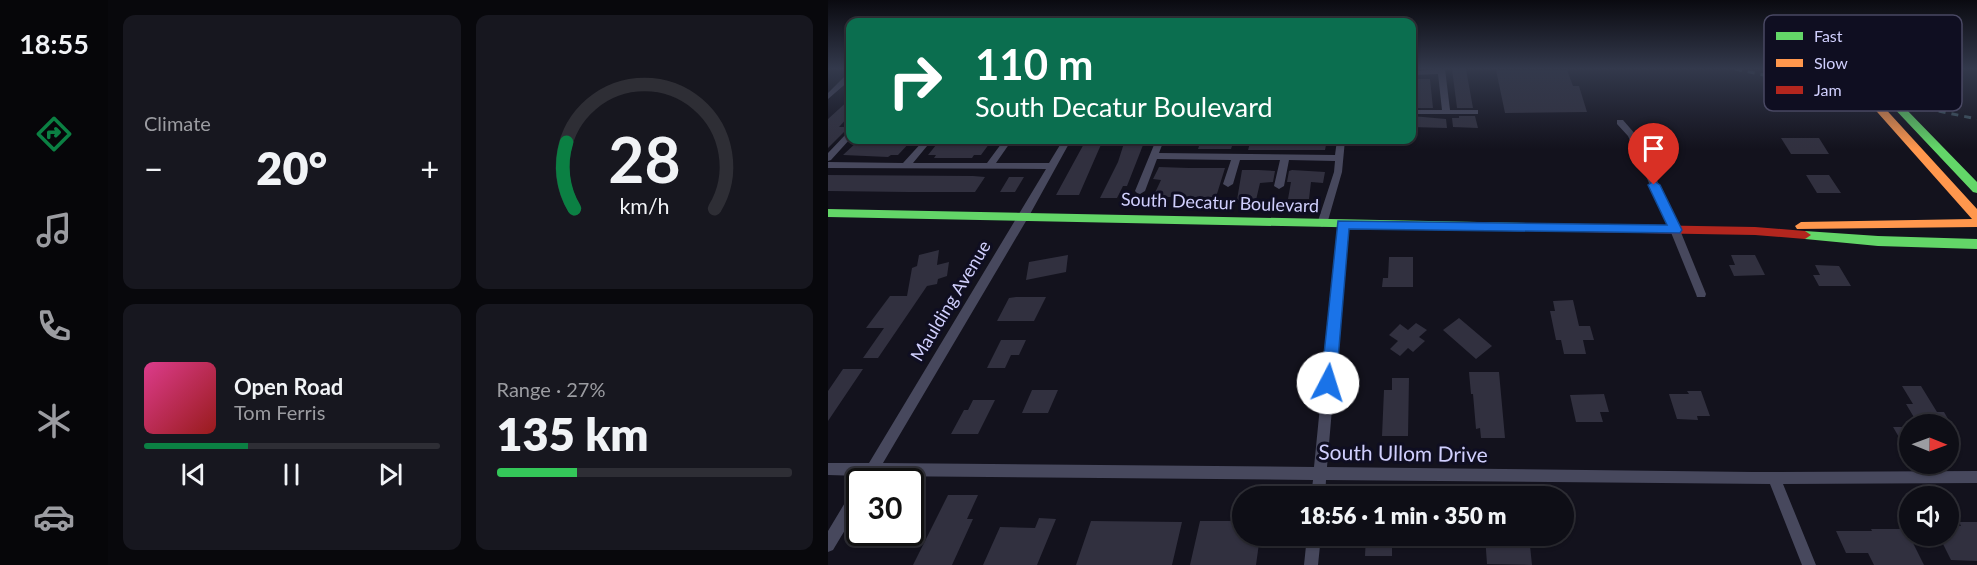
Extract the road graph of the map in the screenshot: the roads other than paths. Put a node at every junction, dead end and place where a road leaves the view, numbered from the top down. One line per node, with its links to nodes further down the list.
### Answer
1 (1444, 95): 5 (street)
2 (1881, 111): 29 (main road)
3 (1902, 111): 25 (main road)
4 (1416, 112): 5 (street)
5 (1446, 112): 6 (street)
6 (1475, 112)
7 (1620, 122): 33 (street)
8 (846, 139): 16 (street)
9 (924, 144): 20 (street)
10 (1005, 144): 21 (street)
11 (1064, 144): 22 (street, Maulding Avenue)
12 (1158, 144): 14 (street)
13 (1341, 144): 18 (street)
14 (1154, 156): 15 (street); 26 (street)
15 (1236, 157): 17 (street); 23 (street)
16 (828, 158)
17 (1285, 158): 18 (street); 24 (street)
18 (1340, 158): 30 (street)
19 (828, 165): 20 (street)
20 (906, 165): 21 (street)
21 (989, 166): 22 (street)
22 (1051, 166): 28 (street, Maulding Avenue)
23 (1228, 184)
24 (1279, 186)
25 (1977, 189)
26 (1140, 191)
27 (828, 213): 28 (main road, South Decatur Boulevard)
28 (1024, 216): 30 (main road, South Decatur Boulevard); 37 (street, Maulding Avenue)
29 (1977, 218)
30 (1322, 224): 31 (main road, South Decatur Boulevard)
31 (1343, 224): 33 (main road, South Decatur Boulevard); 40 (street)
32 (1977, 224): 34 (main road, South Decatur Boulevard)
33 (1675, 230): 34 (main road, South Decatur Boulevard); 36 (street)
34 (1755, 231): 35 (main road, South Decatur Boulevard)
35 (1977, 244)
36 (1701, 294)
37 (873, 468)
38 (828, 469): 39 (street, South Ullom Drive)
39 (846, 472)
40 (1320, 474): 41 (street, South Ullom Drive); 43 (street, South Ullom Drive); 44 (street)
41 (924, 476)
42 (1977, 477): 43 (street, South Ullom Drive)
43 (1774, 478): 49 (street)
44 (1319, 486)
45 (846, 514): 46 (street)
46 (828, 545)
47 (1313, 546): 48 (street)
48 (1311, 565)
49 (1809, 565)

